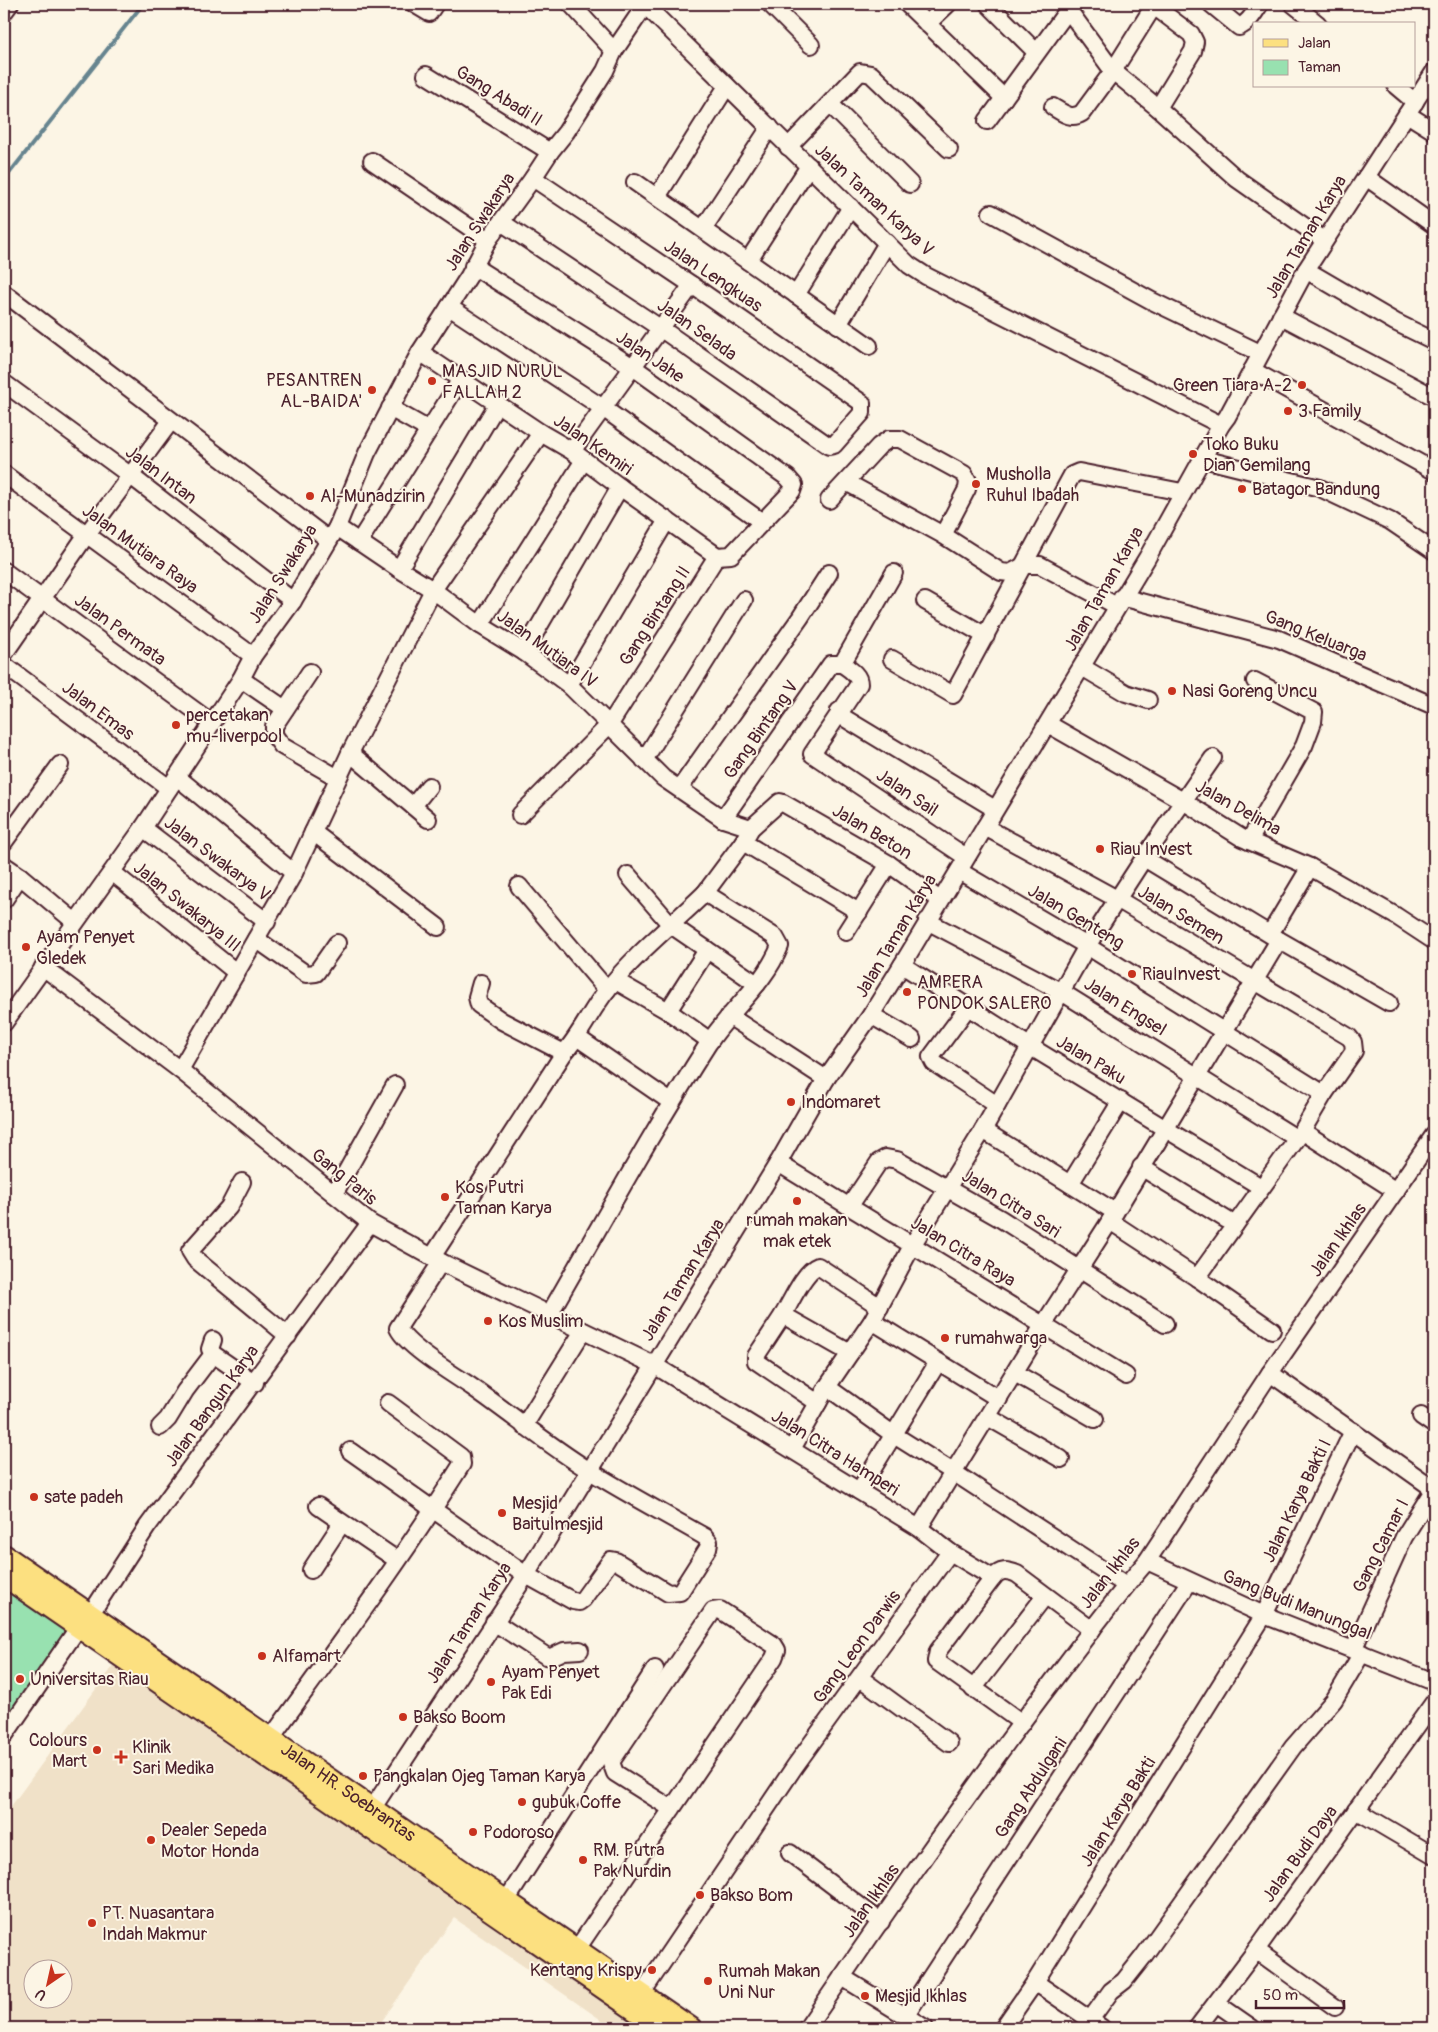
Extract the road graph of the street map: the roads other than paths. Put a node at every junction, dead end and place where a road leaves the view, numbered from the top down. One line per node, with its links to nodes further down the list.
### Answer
1 (10, 4): 15 (street)
2 (414, 4): 3 (street)
3 (435, 4)
4 (571, 4): 19 (street)
5 (646, 4): 19 (street, Jalan Swakarya); 24 (street, Jalan Taman Karya V)
6 (770, 4): 18 (street)
7 (907, 4): 17 (street)
8 (948, 4): 17 (street)
9 (988, 4): 20 (street)
10 (1210, 4): 11 (street)
11 (1260, 4)
12 (1293, 4): 16 (street)
13 (1066, 7): 20 (street); 21 (street)
14 (1148, 8): 21 (street); 29 (street)
15 (4, 12)
16 (1316, 22)
17 (927, 24): 26 (street)
18 (810, 45)
19 (614, 51): 36 (street, Jalan Swakarya)
20 (1036, 52): 26 (street)
21 (1113, 72): 28 (street); 29 (street)
22 (1434, 72): 30 (street, Jalan Taman Karya)
23 (426, 75): 36 (street, Gang Abadi II)
24 (727, 86): 32 (street, Jalan Taman Karya V); 43 (street)
25 (1397, 88): 30 (street)
26 (1004, 98): 31 (street)
27 (830, 104): 34 (street); 35 (street); 42 (street)
28 (1053, 107)
29 (1158, 108): 50 (street)
30 (1411, 108): 33 (street); 39 (street, Jalan Taman Karya)
31 (987, 121)
32 (770, 127): 34 (street, Jalan Taman Karya V); 48 (street)
33 (1434, 131)
34 (788, 147): 38 (street, Jalan Taman Karya V)
35 (949, 149)
36 (550, 152): 40 (street, Jalan Swakarya)
37 (372, 161): 49 (street)
38 (809, 166): 44 (street, Jalan Taman Karya V); 52 (street)
39 (1366, 177): 47 (street); 50 (street, Jalan Taman Karya)
40 (533, 178): 46 (street, Jalan Swakarya); 55 (street, Jalan Lengkuas)
41 (635, 182): 43 (street)
42 (910, 184)
43 (657, 197): 48 (street)
44 (851, 207): 51 (street, Jalan Taman Karya V); 57 (street)
45 (991, 214): 65 (street)
46 (501, 222): 49 (street, Jalan Swakarya); 61 (street, Jalan Selada)
47 (1434, 225)
48 (703, 229): 52 (street)
49 (488, 240): 53 (street, Jalan Swakarya)
50 (1324, 240): 54 (street, Jalan Taman Karya)
51 (887, 243): 60 (street); 76 (street, Jalan Taman Karya V)
52 (748, 261): 57 (street)
53 (473, 266): 58 (street, Jalan Swakarya); 66 (street, Jalan Jahe)
54 (1306, 270): 59 (street, Jalan Taman Karya); 62 (street)
55 (692, 285): 61 (street); 74 (street, Jalan Lengkuas)
56 (4, 293): 75 (street, Jalan Mutiara IV)
57 (796, 295): 60 (street)
58 (449, 307): 64 (street, Jalan Swakarya); 73 (street)
59 (1281, 316): 65 (street, Jalan Taman Karya); 70 (street)
60 (838, 324): 63 (street)
61 (660, 328): 66 (street); 74 (street, Jalan Selada)
62 (1434, 342)
63 (869, 346)
64 (420, 352): 68 (street, Jalan Kemiri); 72 (street, Jalan Swakarya)
65 (1260, 353): 67 (street, Jalan Taman Karya)
66 (633, 367): 73 (street); 89 (street, Jalan Jahe)
67 (1252, 370): 76 (street, Jalan Taman Karya); 81 (street)
68 (461, 379): 71 (street, Jalan Kemiri); 77 (street)
69 (4, 382): 83 (street, Jalan Intan)
70 (1434, 397)
71 (498, 403): 78 (street, Jalan Kemiri); 97 (street)
72 (390, 408): 77 (street); 90 (street, Jalan Swakarya)
73 (603, 408): 79 (street); 89 (street)
74 (862, 413)
75 (171, 420): 83 (street); 90 (street, Jalan Mutiara IV)
76 (1221, 425): 80 (street, Jalan Taman Karya)
77 (429, 430): 93 (street)
78 (541, 432): 79 (street, Jalan Kemiri); 101 (street)
79 (578, 456): 85 (street, Jalan Kemiri); 107 (street)
80 (1203, 458): 86 (street, Jalan Taman Karya); 94 (street)
81 (1434, 471)
82 (4, 474): 91 (street, Jalan Mutiara Raya)
83 (131, 476): 91 (street); 104 (street, Jalan Intan)
84 (846, 482): 87 (street); 92 (street); 92 (street)
85 (620, 487): 88 (street, Jalan Kemiri); 109 (street)
86 (1182, 492): 96 (street); 106 (street, Jalan Taman Karya)
87 (829, 500)
88 (667, 520): 95 (street, Jalan Kemiri); 119 (street)
89 (762, 522): 95 (street)
90 (333, 533): 93 (street, Jalan Mutiara IV); 104 (street, Jalan Swakarya)
91 (86, 534): 102 (street); 111 (street, Jalan Mutiara Raya)
92 (943, 535): 96 (street)
93 (359, 542): 97 (street, Jalan Mutiara IV)
94 (1434, 551)
95 (717, 556): 125 (street, Gang Bintang II)
96 (1025, 565): 106 (street, Gang Keluarga); 108 (street)
97 (399, 570): 101 (street, Jalan Mutiara IV)
98 (4, 571): 102 (street, Jalan Permata)
99 (829, 573): 134 (street)
100 (894, 573): 113 (street, Gang Bintang V)
101 (433, 590): 107 (street, Jalan Mutiara IV); 127 (street)
102 (43, 599): 110 (street); 124 (street, Jalan Permata)
103 (744, 600): 129 (street)
104 (293, 601): 111 (street, Jalan Swakarya)
105 (925, 601): 108 (street)
106 (1120, 602): 115 (street, Jalan Taman Karya); 121 (street, Gang Keluarga)
107 (480, 625): 109 (street, Jalan Mutiara IV)
108 (986, 636): 112 (street)
109 (524, 652): 119 (street, Jalan Mutiara IV)
110 (4, 654)
111 (253, 656): 117 (street, Jalan Swakarya)
112 (892, 659)
113 (836, 664): 123 (street); 140 (street, Gang Bintang V)
114 (4, 665): 132 (street, Jalan Emas)
115 (1082, 667): 120 (street); 126 (street, Jalan Taman Karya)
116 (310, 672): 122 (street)
117 (242, 679): 122 (street); 124 (street, Jalan Swakarya)
118 (1255, 681): 145 (street)
119 (569, 685): 125 (street, Jalan Mutiara IV)
120 (1148, 700)
121 (1434, 706)
122 (285, 709): 131 (street)
123 (838, 711): 137 (street); 149 (street, Jalan Sail)
124 (212, 722): 132 (street, Jalan Swakarya)
125 (610, 724): 129 (street, Jalan Mutiara IV); 138 (street, Gang Bintang II)
126 (1048, 724): 135 (street, Jalan Delima); 137 (street, Jalan Taman Karya)
127 (350, 753): 131 (street); 136 (street)
128 (1213, 758): 135 (street)
129 (644, 760): 134 (street, Jalan Mutiara IV)
130 (60, 764): 146 (street)
131 (338, 778): 143 (street)
132 (173, 783): 142 (street, Jalan Swakarya); 153 (street, Jalan Emas)
133 (429, 786): 136 (street)
134 (680, 788): 140 (street, Jalan Mutiara IV)
135 (1184, 801): 145 (street, Jalan Delima); 147 (street)
136 (414, 806): 139 (street)
137 (995, 808): 141 (street, Jalan Taman Karya)
138 (520, 815)
139 (428, 819)
140 (723, 819): 144 (street, Jalan Mutiara IV)
141 (985, 827): 149 (street, Jalan Taman Karya); 158 (street, Jalan Semen)
142 (143, 828): 152 (street, Jalan Swakarya); 163 (street, Jalan Swakarya V)
143 (313, 832): 153 (street); 166 (street)
144 (747, 835): 148 (street, Jalan Beton); 157 (street); 161 (street, Jalan Mutiara IV)
145 (1248, 841): 151 (street, Jalan Delima)
146 (4, 842)
147 (1144, 858): 158 (street); 168 (street)
148 (889, 864): 160 (street, Jalan Beton); 161 (street)
149 (963, 864): 160 (street, Jalan Taman Karya); 172 (street, Jalan Genteng)
150 (4, 865): 155 (street)
151 (1310, 867): 168 (street); 170 (street, Jalan Delima)
152 (112, 872): 162 (street, Jalan Swakarya); 176 (street, Jalan Swakarya III)
153 (294, 873): 163 (street)
154 (628, 875): 165 (street)
155 (20, 876): 159 (street); 162 (street)
156 (519, 886): 180 (street)
157 (705, 893): 165 (street); 179 (street)
158 (1117, 899): 172 (street); 177 (street, Jalan Semen)
159 (4, 900)
160 (940, 900): 164 (street, Jalan Taman Karya)
161 (859, 912): 167 (street)
162 (75, 922): 175 (street, Jalan Swakarya)
163 (267, 922): 169 (street)
164 (927, 922): 174 (street, Jalan Taman Karya); 181 (street, Jalan Engsel)
165 (671, 925): 173 (street); 180 (street)
166 (438, 927)
167 (846, 932)
168 (1274, 937): 177 (street); 182 (street)
169 (256, 939): 171 (street); 176 (street)
170 (1434, 941)
171 (337, 943)
172 (1086, 946): 181 (street); 188 (street, Jalan Genteng)
173 (707, 950): 179 (street); 184 (street)
174 (902, 965): 183 (street, Jalan Paku); 185 (street, Jalan Taman Karya)
175 (42, 967): 187 (street, Jalan Swakarya); 194 (street, Gang Paris)
176 (237, 973): 194 (street)
177 (1253, 982): 188 (street); 198 (street, Jalan Semen)
178 (481, 983): 193 (street)
179 (757, 984): 186 (street)
180 (611, 985): 184 (street); 189 (street)
181 (1060, 990): 192 (street); 195 (street, Jalan Engsel)
182 (1389, 1002)
183 (968, 1007): 192 (street, Jalan Paku); 201 (street)
184 (668, 1011): 191 (street)
185 (871, 1015): 190 (street); 196 (street, Jalan Taman Karya)
186 (730, 1016): 191 (street); 196 (street)
187 (4, 1023)
188 (1225, 1030): 195 (street); 198 (street, Jalan Genteng)
189 (578, 1038): 193 (street); 200 (street)
190 (912, 1039)
191 (710, 1041): 200 (street)
192 (1031, 1047): 199 (street, Jalan Paku); 201 (street)
193 (564, 1054): 219 (street)
194 (180, 1070): 213 (street, Gang Paris)
195 (1198, 1075): 202 (street); 204 (street, Jalan Engsel)
196 (826, 1079): 206 (street, Jalan Taman Karya)
197 (395, 1085): 213 (street)
198 (1324, 1094): 204 (street)
199 (1121, 1101): 202 (street, Jalan Paku); 209 (street)
200 (671, 1102): 222 (street)
201 (997, 1105): 203 (street)
202 (1166, 1128): 207 (street); 211 (street, Jalan Paku)
203 (983, 1130): 209 (street); 210 (street)
204 (1298, 1135): 211 (street); 212 (street, Jalan Engsel)
205 (1434, 1135): 212 (street, Jalan Ikhlas)
206 (778, 1163): 214 (street, Jalan Citra Raya); 232 (street, Jalan Taman Karya)
207 (1141, 1167): 215 (street); 217 (street)
208 (242, 1182): 229 (street)
209 (1070, 1184): 215 (street)
210 (947, 1188): 214 (street, Jalan Citra Sari); 218 (street); 220 (street, Jalan Citra Sari)
211 (1261, 1188): 217 (street)
212 (1396, 1191): 234 (street, Jalan Ikhlas)
213 (334, 1194): 216 (street, Gang Paris)
214 (849, 1207): 218 (street, Jalan Citra Raya)
215 (1113, 1216): 220 (street); 221 (street)
216 (370, 1223): 219 (street, Gang Paris); 229 (street, Jalan Bangun Karya)
217 (1235, 1225): 221 (street)
218 (913, 1244): 223 (street); 225 (street, Jalan Citra Raya)
219 (436, 1260): 222 (street, Gang Paris); 243 (street)
220 (1078, 1270): 225 (street); 226 (street, Jalan Citra Sari)
221 (1197, 1278): 227 (street)
222 (550, 1313): 228 (street, Gang Paris)
223 (876, 1314): 224 (street); 230 (street); 231 (street)
224 (783, 1315): 230 (street); 240 (street)
225 (1044, 1324): 233 (street); 235 (street, Jalan Citra Raya)
226 (1165, 1324)
227 (1272, 1330)
228 (583, 1331): 232 (street, Gang Paris); 243 (street)
229 (288, 1336): 236 (street, Jalan Bangun Karya)
230 (850, 1353): 237 (street)
231 (938, 1362): 238 (street); 246 (street)
232 (654, 1365): 247 (street, Jalan Citra Hamperi); 250 (street, Jalan Taman Karya)
233 (1015, 1373): 238 (street); 242 (street)
234 (1270, 1373): 245 (street); 261 (street, Jalan Ikhlas)
235 (1126, 1376)
236 (255, 1382): 244 (street); 271 (street, Jalan Bangun Karya)
237 (827, 1388): 240 (street); 246 (street)
238 (999, 1399): 241 (street)
239 (388, 1403): 255 (street)
240 (818, 1403): 247 (street)
241 (988, 1417): 249 (street); 251 (street)
242 (1096, 1419)
243 (524, 1426): 250 (street)
244 (160, 1427)
245 (1353, 1432): 252 (street); 270 (street, Jalan Karya Bakti I)
246 (894, 1435): 251 (street); 253 (street)
247 (792, 1449): 253 (street, Jalan Citra Hamperi)
248 (350, 1451): 255 (street)
249 (1061, 1459)
250 (589, 1470): 263 (street, Jalan Taman Karya); 263 (street)
251 (953, 1472): 257 (street); 267 (street)
252 (1434, 1489): 275 (street, Gang Camar I)
253 (859, 1491): 257 (street, Jalan Citra Hamperi)
254 (318, 1506): 256 (street)
255 (439, 1512): 260 (street); 263 (street)
256 (342, 1522): 260 (street); 262 (street)
257 (919, 1528): 258 (street, Jalan Citra Hamperi)
258 (950, 1552): 265 (street, Jalan Citra Hamperi); 277 (street, Gang Leon Darwis)
259 (4, 1555): 268 (main road, Jalan HR. Soebrantas)
260 (397, 1560): 284 (street)
261 (1146, 1561): 266 (street, Gang Budi Manunggal); 267 (street, Jalan Ikhlas)
262 (310, 1570)
263 (526, 1575): 272 (street, Jalan Taman Karya)
264 (4, 1576): 268 (main road, Jalan HR. Soebrantas)
265 (993, 1578): 269 (street); 280 (street)
266 (1189, 1582): 270 (street, Gang Budi Manunggal); 300 (street, Gang Abdulgani)
267 (1126, 1585): 273 (street, Jalan Ikhlas)
268 (36, 1587): 271 (main road, Jalan HR. Soebrantas)
269 (1045, 1596): 273 (street); 280 (street)
270 (1264, 1615): 275 (street, Gang Budi Manunggal); 296 (street, Jalan Karya Bakti)
271 (84, 1621): 279 (main road, Jalan HR. Soebrantas); 283 (street, Jalan Bangun Karya)
272 (494, 1622): 274 (street); 287 (street, Jalan Taman Karya)
273 (1092, 1630): 282 (street, Jalan Ikhlas)
274 (580, 1650)
275 (1357, 1651): 278 (street, Gang Budi Manunggal); 302 (street, Gang Camar I)
276 (662, 1672): 286 (street); 286 (street); 291 (street)
277 (860, 1678): 285 (street); 297 (street, Gang Leon Darwis)
278 (1434, 1682)
279 (178, 1686): 284 (main road, Jalan HR. Soebrantas); 301 (main road, Jalan HR. Soebrantas)
280 (974, 1689): 282 (street)
281 (1434, 1702): 288 (street, Jalan Budi Daya)
282 (1022, 1723): 292 (street, Jalan Ikhlas)
283 (4, 1736)
284 (270, 1738): 287 (main road, Jalan HR. Soebrantas)
285 (949, 1743)
286 (672, 1808): 293 (street)
287 (372, 1809): 291 (main road, Jalan HR. Soebrantas)
288 (1356, 1810): 290 (street); 294 (street, Jalan Budi Daya)
289 (790, 1853): 292 (street)
290 (1434, 1856)
291 (506, 1901): 293 (main road, Jalan HR. Soebrantas)
292 (881, 1922): 295 (street, Jalan Ikhlas)
293 (578, 1949): 297 (main road, Jalan HR. Soebrantas)
294 (1256, 1950): 298 (street, Jalan Budi Daya); 299 (street)
295 (842, 1977): 300 (street); 304 (street, Jalan Ikhlas)
296 (1035, 1982): 302 (street); 306 (street, Jalan Karya Bakti)
297 (642, 1994): 301 (main road, Jalan HR. Soebrantas)
298 (1216, 2003): 307 (street, Jalan Budi Daya); 308 (street)
299 (1335, 2007)
300 (906, 2015): 305 (street)
301 (662, 2022): 303 (main road, Jalan HR. Soebrantas)
302 (1096, 2024)
303 (691, 2028)
304 (807, 2028)
305 (925, 2028)
306 (1003, 2028)
307 (1197, 2028)
308 (1252, 2028)

